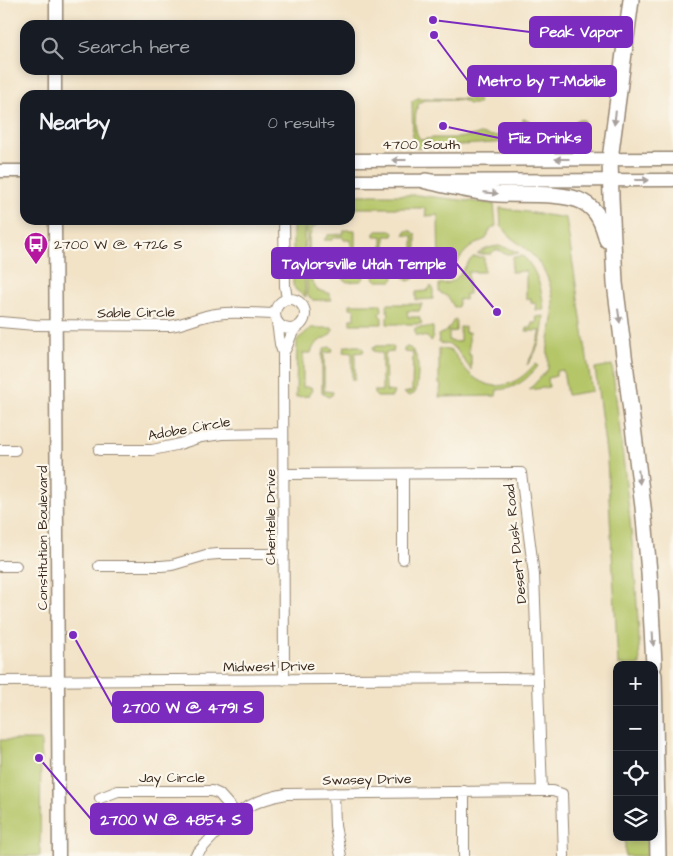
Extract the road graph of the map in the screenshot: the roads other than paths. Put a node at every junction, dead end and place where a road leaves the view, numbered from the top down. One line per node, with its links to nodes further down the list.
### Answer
1 (56, 0): 3 (main road)
2 (631, 0): 6 (highway, one-way to 6)
3 (56, 20)
4 (55, 75): 5 (main road)
5 (55, 90)
6 (610, 158): 7 (main road, 4700 South); 8 (main road, 4700 South, one-way to 8); 11 (highway)
7 (673, 159)
8 (355, 160)
9 (0, 171): 10 (main road)
10 (20, 172)
11 (610, 180): 12 (main road, one-way to 12); 14 (main road); 17 (highway)
12 (673, 180)
13 (355, 181): 14 (main road)
14 (426, 181): 17 (highway, one-way to 17)
15 (55, 225): 21 (main road, Constitution Boulevard)
16 (284, 225): 18 (street)
17 (615, 283): 35 (highway, one-way to 35)
18 (287, 299): 19 (street); 22 (street, Chentelle Drive)
19 (276, 318): 21 (street, Sable Circle); 22 (street); 23 (street, Chentelle Drive)
20 (0, 322): 21 (street, Sable Circle)
21 (55, 325): 39 (main road, Constitution Boulevard)
22 (297, 327): 23 (street, Chentelle Drive)
23 (283, 353): 24 (street, Chentelle Drive)
24 (283, 434): 27 (street, Adobe Circle); 28 (street, Chentelle Drive)
25 (0, 450): 26 (street)
26 (15, 450)
27 (99, 450)
28 (284, 474): 29 (street, Desert Dusk Road); 30 (street, Chentelle Drive)
29 (403, 474): 31 (street); 36 (street, Desert Dusk Road)
30 (284, 554): 34 (street); 37 (street, Chentelle Drive)
31 (403, 559)
32 (0, 566): 33 (street)
33 (16, 566)
34 (99, 566)
35 (654, 661)
36 (538, 678): 37 (street, Midwest Drive); 42 (street, Desert Dusk Road)
37 (284, 680): 39 (street, Midwest Drive)
38 (0, 681): 39 (street, Midwest Drive)
39 (58, 681): 47 (main road, Constitution Boulevard)
40 (655, 706): 51 (highway)
41 (464, 791): 42 (street, Swasey Drive); 43 (street, Swasey Drive); 49 (street)
42 (542, 791): 50 (street, Swasey Drive)
43 (334, 794): 45 (street, Swasey Drive); 48 (street)
44 (100, 798): 45 (street, Jay Circle)
45 (236, 813): 46 (street, Swasey Drive)
46 (201, 853)
47 (59, 856)
48 (341, 856)
49 (464, 856)
50 (564, 856)
51 (658, 856)

